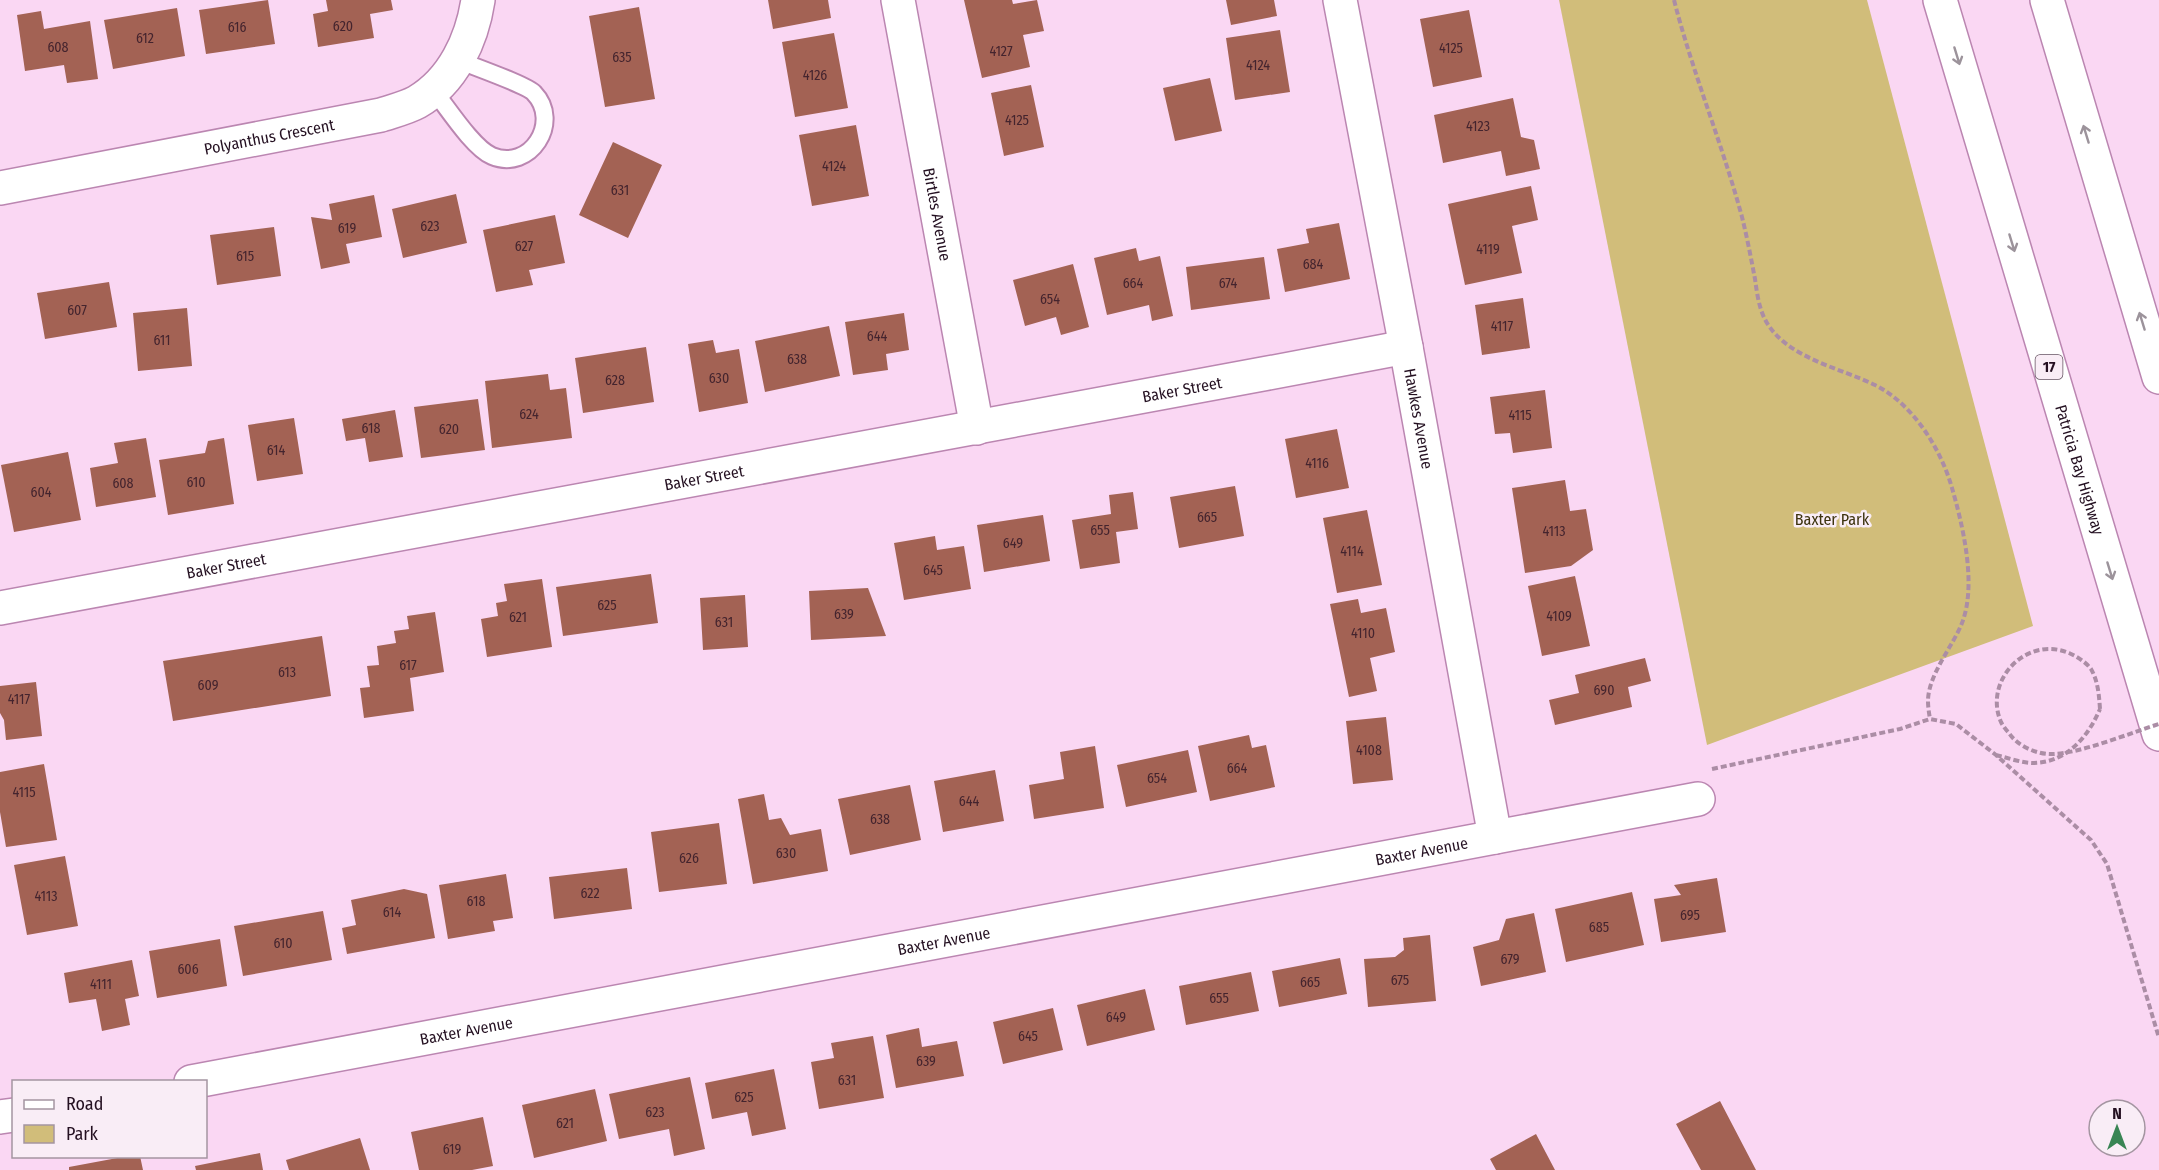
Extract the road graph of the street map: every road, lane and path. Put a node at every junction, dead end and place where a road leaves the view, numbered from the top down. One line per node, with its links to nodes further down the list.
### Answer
1 (478, 0): 7 (main road, Polyanthus Crescent)
2 (898, 0): 12 (main road, Birtles Avenue)
3 (1340, 0): 10 (main road, Hawkes Avenue)
4 (1674, 0): 14 (path)
5 (1940, 0): 16 (main road, Patricia Bay Highway / 17, one-way to 16)
6 (2047, 0): 11 (main road, one-way to 6)
7 (458, 60): 8 (main road, Polyanthus Crescent); 8 (lane)
8 (434, 91): 9 (main road, Polyanthus Crescent)
9 (0, 188)
10 (1406, 347): 12 (main road, Baker Street); 19 (main road, Hawkes Avenue)
11 (2159, 377)
12 (977, 428): 13 (main road, Baker Street)
13 (0, 608)
14 (1930, 719): 17 (path); 18 (path)
15 (2159, 724): 17 (path, bridge)
16 (2159, 734)
17 (1996, 755): 20 (path)
18 (1698, 799): 19 (main road, Baxter Avenue)
19 (1495, 837): 21 (main road, Baxter Avenue)
20 (2159, 1038)
21 (202, 1080)

